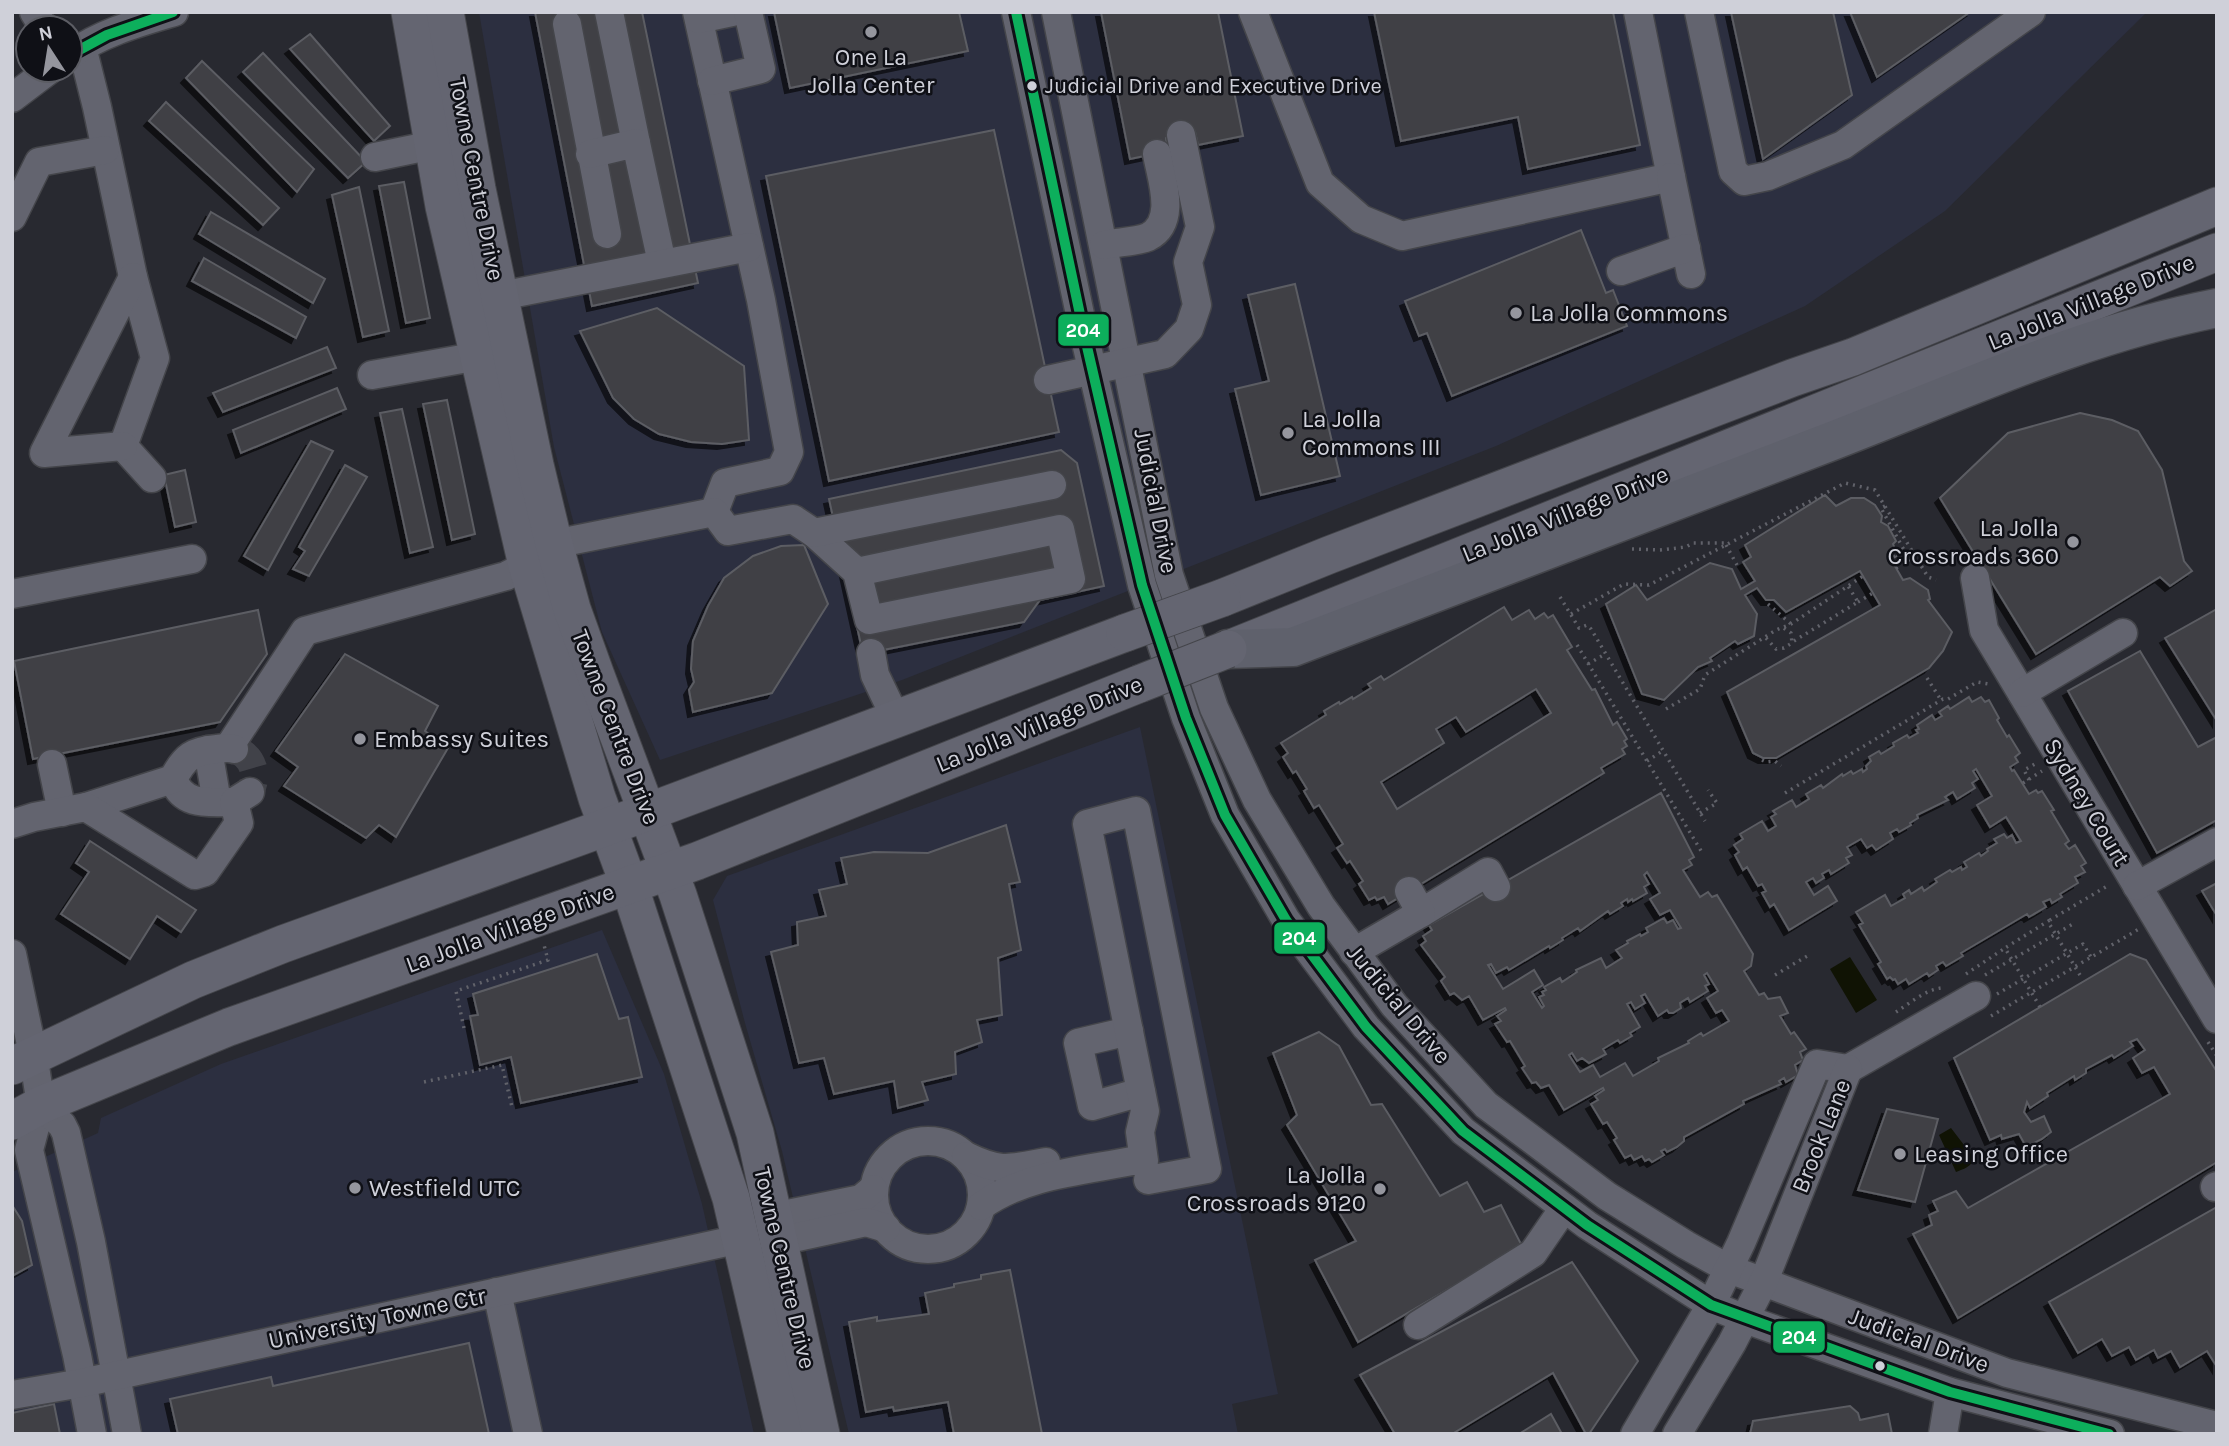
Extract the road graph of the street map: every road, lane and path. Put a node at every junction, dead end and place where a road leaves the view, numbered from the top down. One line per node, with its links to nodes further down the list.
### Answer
1 (174, 12): 15 (street)
2 (410, 12): 22 (main road, Towne Centre Drive)
3 (445, 12): 37 (main road, Towne Centre Drive)
4 (609, 12): 21 (street)
5 (732, 12): 13 (street)
6 (748, 12): 17 (street)
7 (1016, 12): 41 (street, Judicial Drive)
8 (1056, 12): 31 (street, Judicial Drive)
9 (1253, 12): 27 (street)
10 (1638, 12): 27 (street)
11 (1699, 12): 12 (street)
12 (2031, 12)
13 (698, 16): 17 (street)
14 (566, 24): 24 (street)
15 (84, 47)
16 (84, 72): 23 (street)
17 (712, 81): 32 (street)
18 (30, 84): 19 (street)
19 (12, 98)
20 (1181, 135): 40 (street)
21 (636, 143): 24 (street); 34 (street)
22 (433, 145): 26 (street); 37 (main road, Towne Centre Drive)
23 (105, 150): 29 (street); 36 (street)
24 (590, 154): 30 (street)
25 (1157, 154): 31 (street)
26 (375, 157)
27 (1671, 177): 35 (street)
28 (2217, 206): 81 (main road, La Jolla Village Drive, bridge)
29 (12, 216)
30 (607, 234)
31 (1104, 245): 40 (street, Judicial Drive)
32 (748, 247): 34 (street); 48 (street)
33 (2217, 252): 72 (main road, La Jolla Village Drive)
34 (662, 263): 37 (street)
35 (1621, 271)
36 (133, 277): 44 (street); 44 (street)
37 (483, 299): 39 (main road, Towne Centre Drive); 51 (main road, Towne Centre Drive)
38 (2217, 308): 72 (highway)
39 (479, 356): 42 (street); 51 (main road, Towne Centre Drive)
40 (1128, 362): 41 (street); 113 (street, Judicial Drive)
41 (1093, 370): 43 (street); 141 (street, Judicial Drive)
42 (372, 375)
43 (1048, 380)
44 (123, 446): 45 (street)
45 (152, 478)
46 (1052, 485): 49 (street)
47 (1885, 506): 50 (path); 52 (path); 52 (path)
48 (714, 512): 49 (street); 51 (street)
49 (814, 533): 55 (street)
50 (1726, 545): 54 (path); 65 (path)
51 (541, 554): 82 (street); 97 (main road, Towne Centre Drive); 101 (main road, Towne Centre Drive)
52 (1915, 556): 58 (path)
53 (192, 559): 61 (street)
54 (1737, 565)
55 (857, 572): 55 (street)
56 (1863, 576): 59 (path)
57 (1975, 578): 78 (street, Sydney Court)
58 (1936, 580)
59 (1848, 586): 63 (path); 66 (path)
60 (1873, 593): 63 (path)
61 (12, 594)
62 (1560, 597): 65 (path)
63 (1858, 602): 70 (path)
64 (1768, 604): 66 (path)
65 (1571, 614): 74 (path)
66 (1791, 624): 67 (path)
67 (1782, 627): 69 (path); 69 (path)
68 (2123, 633): 78 (street)
69 (1766, 638): 80 (path)
70 (1794, 642)
71 (1577, 645): 75 (path)
72 (1228, 649): 104 (main road, La Jolla Village Drive, bridge)
73 (870, 653): 81 (street)
74 (1605, 654): 75 (path); 83 (path)
75 (1588, 664): 86 (path)
76 (1983, 674): 79 (path)
77 (1927, 678): 79 (path)
78 (2022, 694): 105 (street, Sydney Court)
79 (1941, 700): 94 (path)
80 (1666, 709)
81 (896, 719): 97 (main road, La Jolla Village Drive)
82 (224, 749): 90 (street); 95 (street)
83 (1664, 750): 86 (path); 98 (path)
84 (2028, 754): 91 (path)
85 (1762, 760): 88 (path)
86 (1647, 761): 103 (path)
87 (52, 764): 96 (street)
88 (1781, 765)
89 (2045, 769): 91 (path)
90 (173, 779): 95 (street); 96 (street)
91 (2029, 780): 92 (path)
92 (2023, 783)
93 (1708, 790): 98 (path)
94 (1785, 793)
95 (234, 799): 96 (street)
96 (74, 810): 100 (street)
97 (648, 813): 101 (main road, La Jolla Village Drive); 104 (main road, Towne Centre Drive)
98 (1700, 813): 99 (path)
99 (1705, 821)
100 (12, 824)
101 (608, 827): 106 (main road, Towne Centre Drive); 130 (main road, La Jolla Village Drive)
102 (2217, 842): 105 (street)
103 (1703, 854)
104 (669, 870): 106 (main road, La Jolla Village Drive); 143 (main road, Towne Centre Drive)
105 (2125, 884): 108 (path); 126 (street, Sydney Court)
106 (629, 885): 129 (main road, Towne Centre Drive); 135 (main road, La Jolla Village Drive)
107 (1496, 887): 113 (street)
108 (2050, 920): 111 (path); 118 (path)
109 (2073, 924): 111 (path)
110 (2140, 928): 117 (path)
111 (2055, 934): 114 (path); 118 (path)
112 (543, 943): 127 (path)
113 (1354, 952): 145 (street, Judicial Drive)
114 (2067, 953): 117 (path); 119 (path); 122 (path)
115 (12, 954): 130 (street)
116 (1809, 955): 120 (path)
117 (2091, 957): 119 (path)
118 (2012, 960): 122 (path); 124 (path)
119 (2075, 967): 121 (path); 123 (path)
120 (1775, 975)
121 (2080, 975)
122 (2023, 978): 123 (path); 124 (path)
123 (2031, 992): 124 (path); 125 (path)
124 (1978, 1000): 131 (street)
125 (2040, 1007)
126 (2217, 1019)
127 (464, 1028)
128 (1129, 1031): 133 (street); 133 (street); 138 (street)
129 (685, 1058): 143 (main road); 144 (main road, Towne Centre Drive)
130 (23, 1060): 135 (street)
131 (1848, 1069): 145 (street, Brook Lane); 146 (street, Brook Lane)
132 (424, 1082): 134 (path)
133 (1141, 1091): 136 (street)
134 (512, 1107)
135 (27, 1113): 151 (street); 152 (street)
136 (1140, 1132): 137 (street); 138 (street)
137 (966, 1156): 139 (street); 140 (street)
138 (1146, 1171): 140 (street)
139 (873, 1189): 142 (street); 143 (street)
140 (981, 1206): 142 (street)
141 (1564, 1208): 148 (street, Judicial Drive); 150 (street)
142 (886, 1228): 143 (street)
143 (776, 1229): 160 (main road, Towne Centre Drive)
144 (740, 1239): 147 (street, University Towne Ctr); 159 (main road, Towne Centre Drive)
145 (1729, 1269): 146 (street, Judicial Drive); 148 (street)
146 (1763, 1283): 149 (street, Brook Lane); 155 (street, Judicial Drive)
147 (497, 1292): 151 (street, University Towne Ctr); 158 (street)
148 (1711, 1305): 149 (street, Judicial Drive); 161 (street)
149 (1745, 1319): 153 (street, Judicial Drive); 162 (street, Brook Lane)
150 (1418, 1325)
151 (115, 1376): 152 (street, University Towne Ctr); 157 (street)
152 (82, 1383): 154 (street, University Towne Ctr); 156 (street)
153 (1950, 1392): 163 (street); 164 (street, Judicial Drive)
154 (12, 1395)
155 (2217, 1426)
156 (92, 1434)
157 (127, 1434)
158 (527, 1434)
159 (786, 1434)
160 (821, 1434)
161 (1635, 1434)
162 (1677, 1434)
163 (1942, 1434)
164 (2110, 1434)

